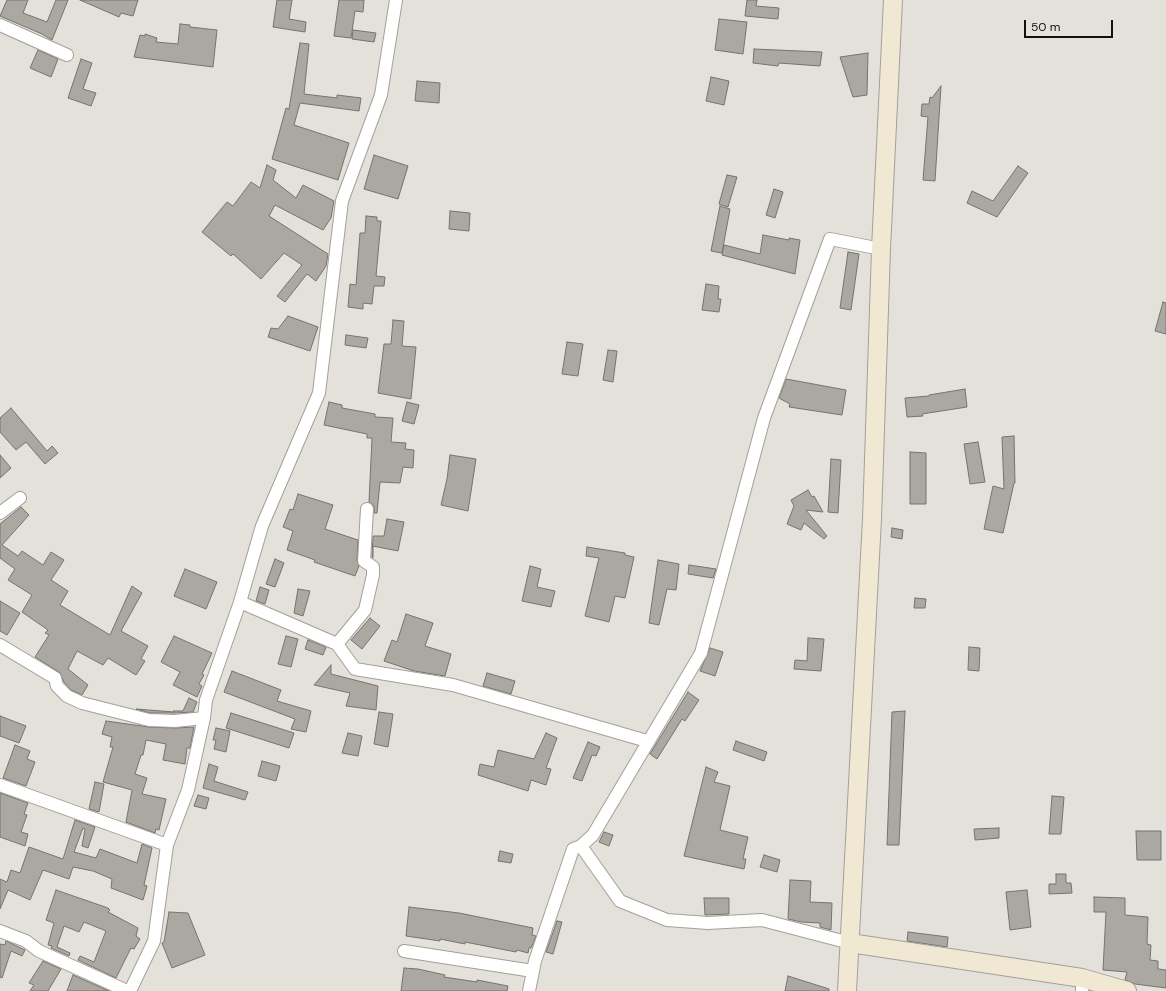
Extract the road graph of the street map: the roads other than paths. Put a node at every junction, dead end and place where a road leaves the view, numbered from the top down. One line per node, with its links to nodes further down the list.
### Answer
1 (396, 0): 9 (street)
2 (894, 0): 5 (main road)
3 (0, 26): 4 (street)
4 (68, 55)
5 (882, 249): 13 (street); 18 (main road)
6 (20, 498): 8 (street)
7 (367, 509): 11 (street)
8 (0, 513)
9 (240, 602): 11 (street); 12 (street)
10 (0, 644): 12 (street)
11 (337, 644): 13 (street)
12 (204, 718): 15 (street)
13 (647, 741): 16 (street)
14 (0, 785): 15 (street)
15 (167, 845): 22 (street)
16 (581, 846): 18 (street); 20 (street)
17 (0, 931): 22 (street)
18 (850, 943): 21 (main road); 24 (main road)
19 (404, 951): 20 (street)
20 (533, 971): 23 (street)
21 (1082, 985): 25 (main road)
22 (128, 991)
23 (529, 991)
24 (848, 991)
25 (1127, 991)

